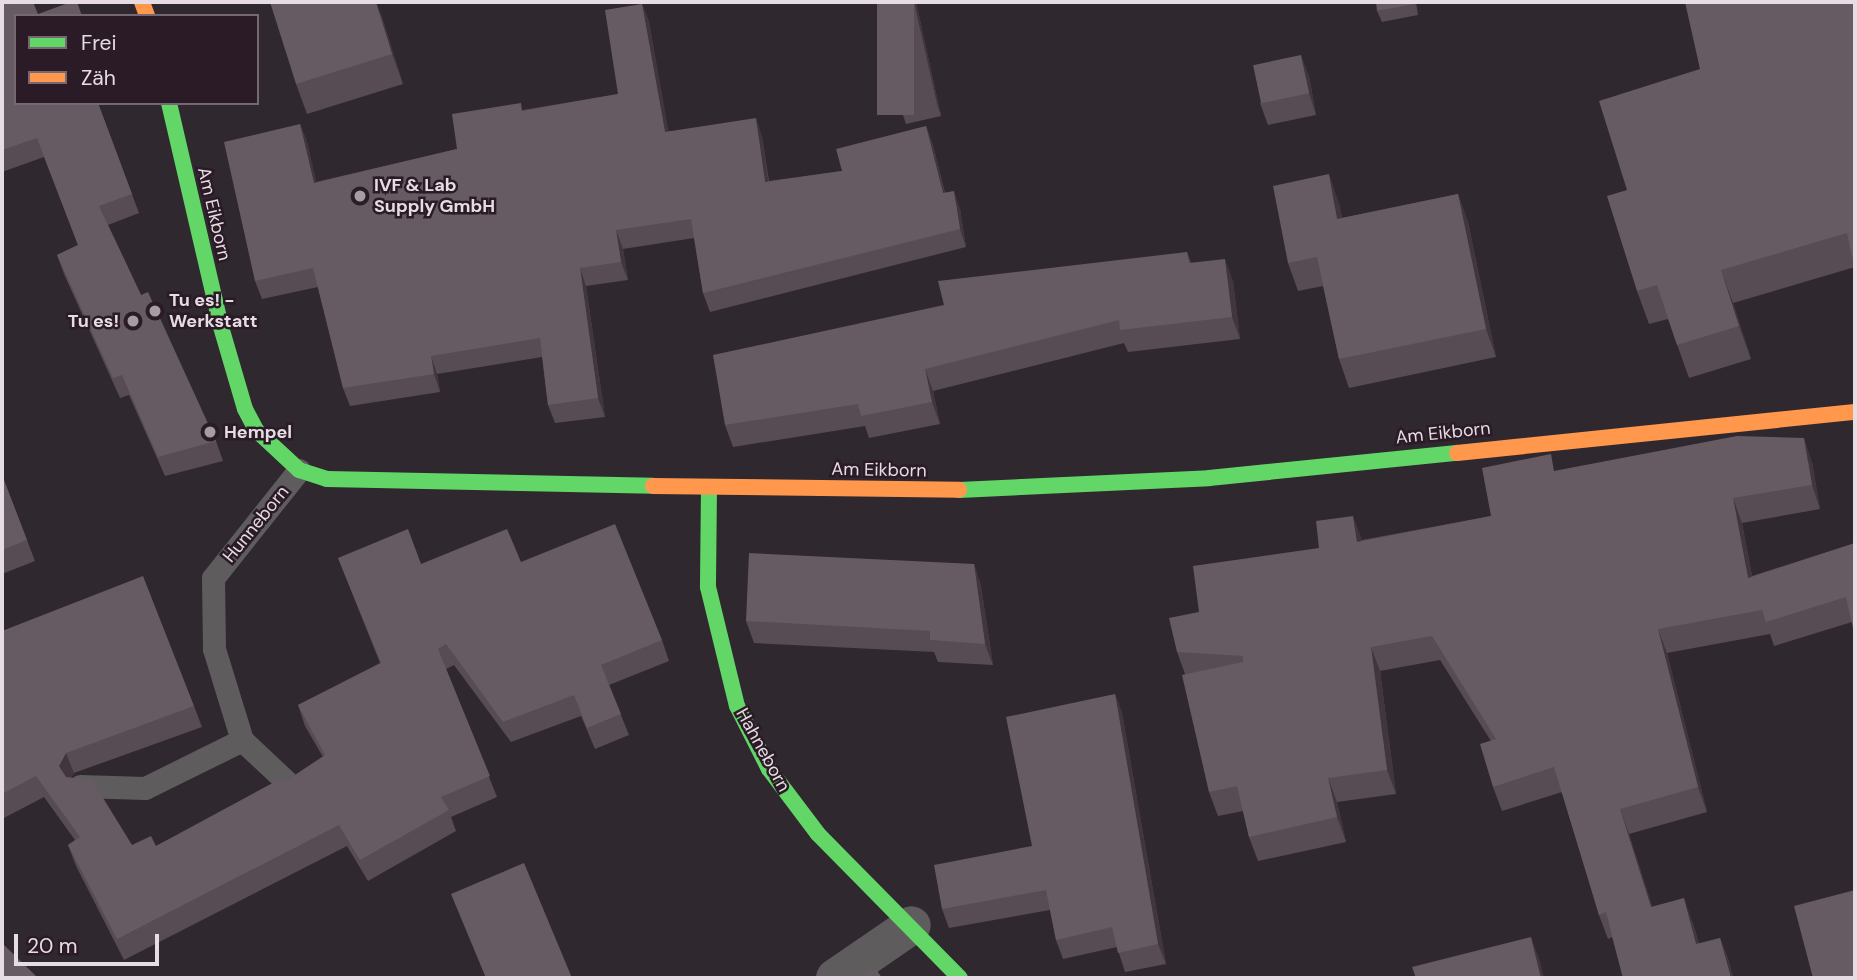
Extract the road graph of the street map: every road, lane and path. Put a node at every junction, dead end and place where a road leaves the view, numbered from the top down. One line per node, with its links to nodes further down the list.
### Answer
1 (169, 105): 3 (street, Am Eikborn)
2 (1855, 412): 4 (street, Am Eikborn)
3 (299, 470): 4 (street, Am Eikborn); 5 (lane, Hunneborn)
4 (709, 487): 8 (street, Hahneborn)
5 (242, 740): 6 (lane); 7 (lane)
6 (80, 786)
7 (292, 788)
8 (912, 925): 9 (street); 10 (street, Hahneborn)
9 (835, 978)
10 (960, 978)

